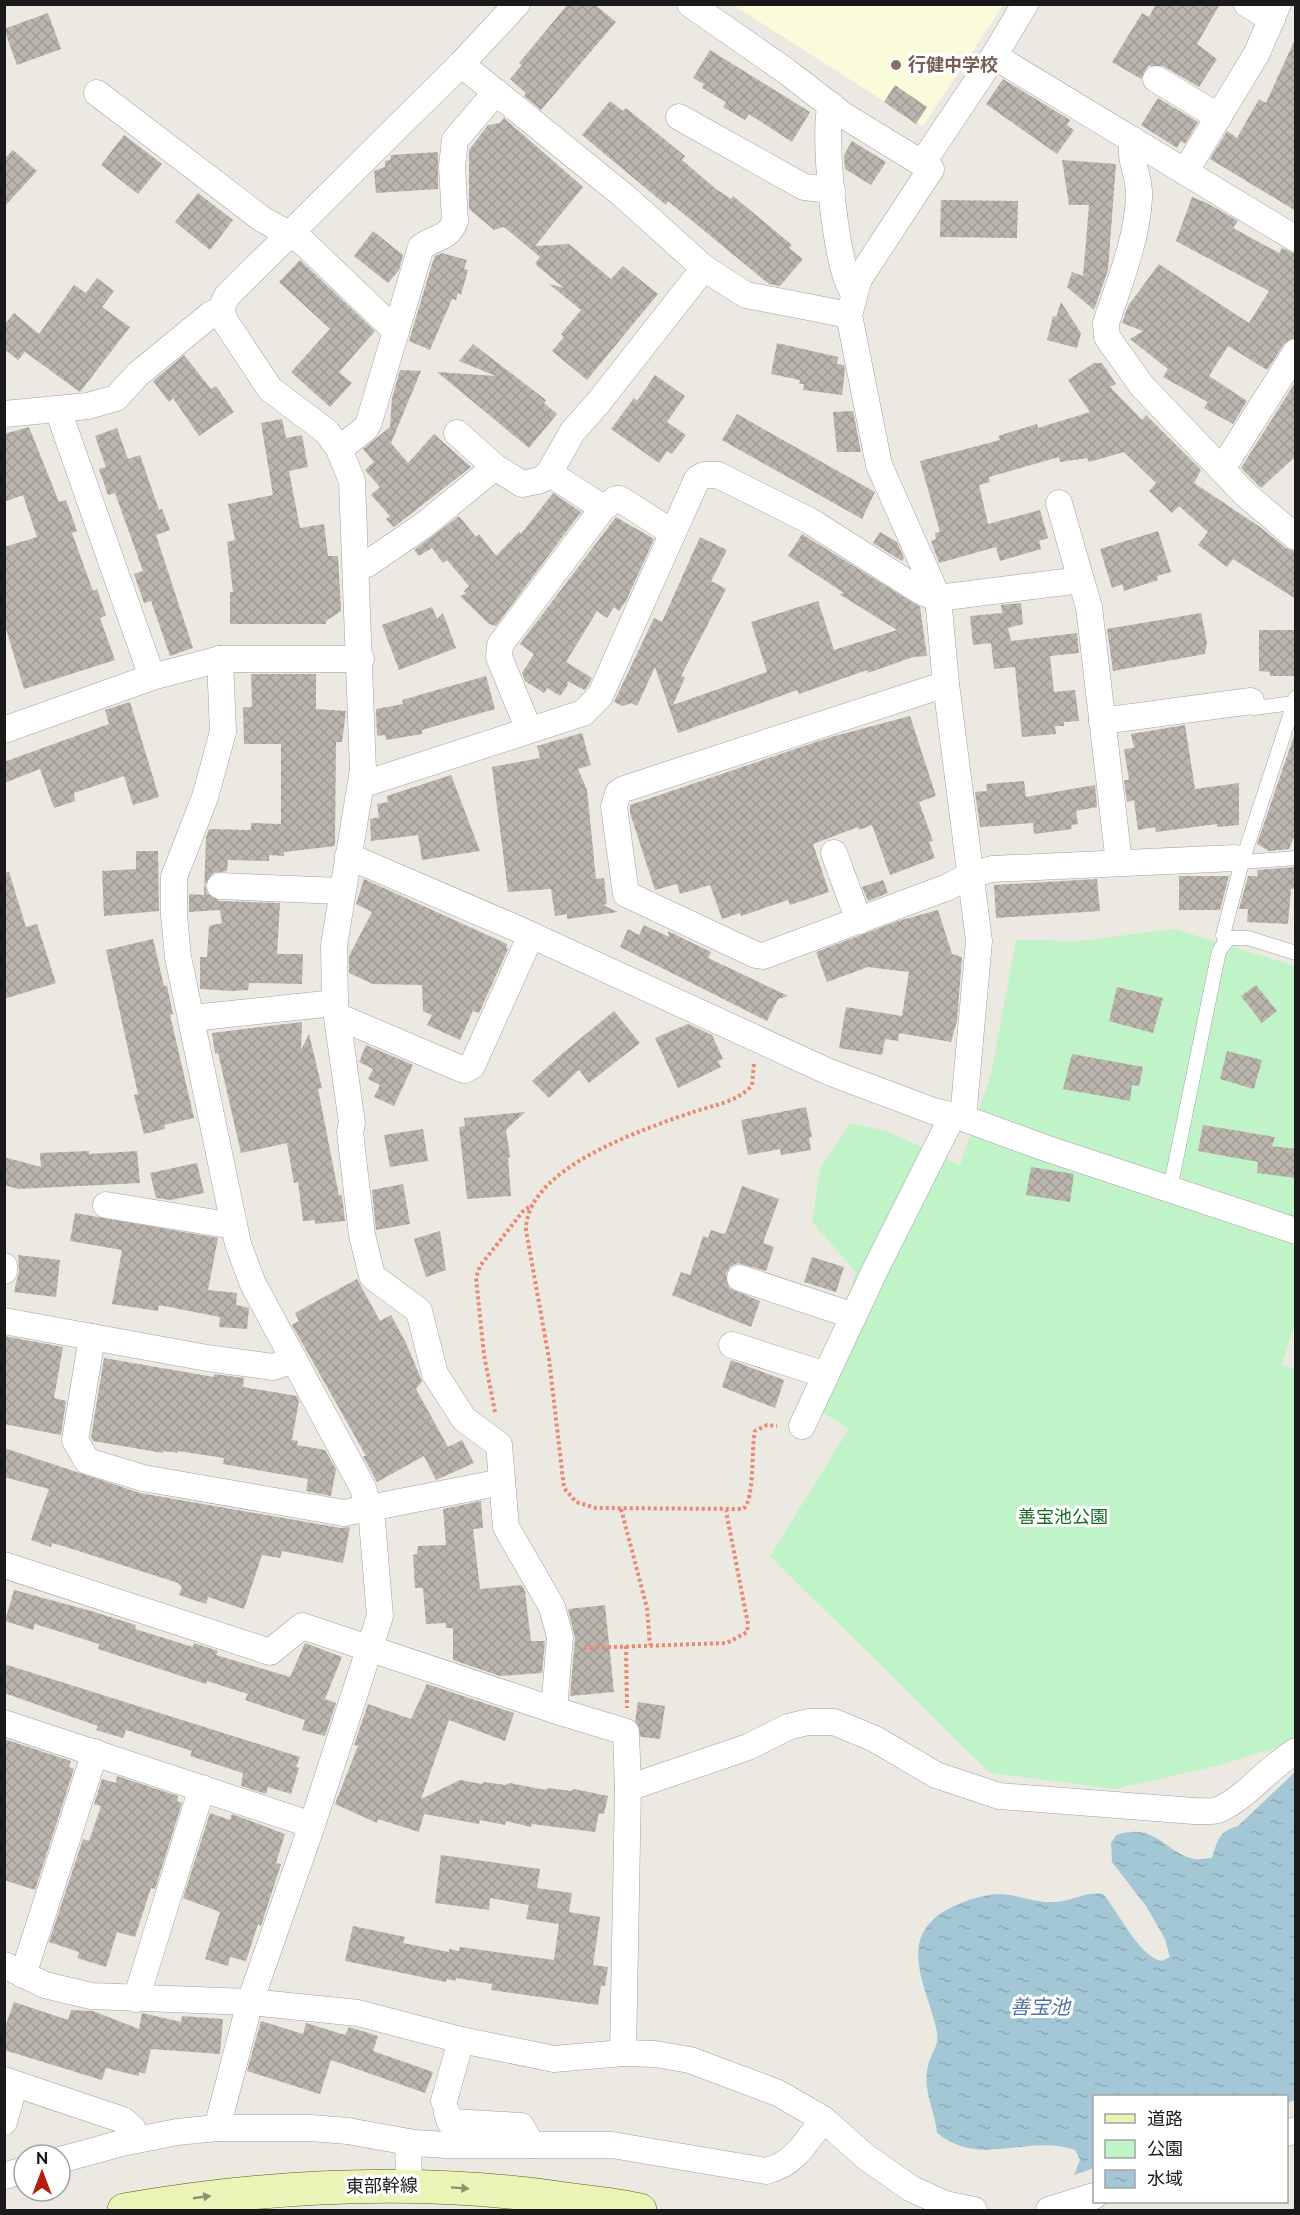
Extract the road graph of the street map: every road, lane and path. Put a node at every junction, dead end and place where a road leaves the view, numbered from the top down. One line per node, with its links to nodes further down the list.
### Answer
1 (517, 4): 7 (street)
2 (690, 4): 11 (street)
3 (1025, 4): 6 (street)
4 (1247, 4): 5 (street)
5 (1275, 12): 13 (street)
6 (994, 56): 14 (street); 15 (street)
7 (461, 64): 9 (street); 18 (street)
8 (1156, 79): 13 (street)
9 (496, 92): 20 (street); 23 (street)
10 (97, 93): 18 (street)
11 (831, 105): 15 (street); 17 (street)
12 (679, 117): 17 (street)
13 (1219, 117): 16 (street)
14 (1133, 140): 16 (street); 30 (street)
15 (923, 162): 21 (street)
16 (1185, 172): 19 (street)
17 (832, 190): 21 (street)
18 (288, 235): 22 (street); 23 (street)
19 (1296, 239)
20 (704, 267): 21 (street); 31 (street)
21 (852, 304): 38 (street)
22 (221, 309): 25 (street); 28 (street)
23 (396, 331): 28 (street)
24 (1296, 352): 30 (street)
25 (58, 410): 26 (street); 41 (street)
26 (4, 414)
27 (457, 433): 29 (street)
28 (339, 449): 36 (street)
29 (495, 467): 31 (street); 36 (street)
30 (1222, 469): 35 (street)
31 (549, 473): 33 (street)
32 (1059, 503): 37 (street)
33 (603, 508): 34 (street); 47 (street)
34 (673, 533): 38 (street); 47 (street)
35 (1296, 537)
36 (357, 565): 40 (street)
37 (1081, 580): 38 (street); 45 (street)
38 (938, 598): 42 (street)
39 (220, 659): 40 (street); 41 (street); 62 (street)
40 (361, 659): 48 (street)
41 (152, 676): 46 (street)
42 (946, 684): 54 (street); 57 (street)
43 (1294, 700): 44 (lane); 52 (lane)
44 (1251, 701): 45 (street)
45 (1102, 721): 53 (street)
46 (6, 725)
47 (529, 730): 48 (street)
48 (361, 785): 50 (street)
49 (834, 853): 57 (street)
50 (348, 856): 56 (street); 58 (street)
51 (1296, 858): 52 (lane)
52 (1238, 860): 53 (street); 59 (lane)
53 (1119, 863): 54 (street)
54 (970, 875): 57 (street); 64 (street)
55 (220, 886): 56 (street)
56 (341, 891): 61 (street)
57 (859, 921)
58 (531, 935): 61 (street); 63 (street)
59 (1226, 942): 60 (lane); 65 (lane)
60 (1296, 953)
61 (336, 1009): 62 (street); 78 (street)
62 (192, 1018): 68 (street)
63 (756, 1039): 64 (street); 67 (path)
64 (958, 1117): 65 (street); 71 (street)
65 (1170, 1189): 69 (street)
66 (106, 1205): 68 (street)
67 (533, 1205): 78 (path); 81 (path)
68 (234, 1226): 75 (street)
69 (1296, 1231)
70 (740, 1278): 71 (street)
71 (854, 1316): 76 (street)
72 (4, 1321): 73 (street)
73 (92, 1337): 75 (street); 80 (street)
74 (732, 1344): 76 (street)
75 (294, 1360): 80 (street)
76 (826, 1375): 77 (street)
77 (802, 1426): 82 (path)
78 (492, 1438): 79 (street)
79 (502, 1482): 80 (street); 86 (street)
80 (369, 1509): 87 (street)
81 (621, 1509): 82 (path); 84 (path)
82 (726, 1510): 84 (path)
83 (4, 1564): 87 (street)
84 (650, 1645): 85 (path)
85 (626, 1646): 86 (path); 90 (path)
86 (560, 1649): 88 (street)
87 (367, 1650): 88 (street); 95 (street)
88 (554, 1710): 90 (street)
89 (4, 1723): 92 (street)
90 (626, 1732): 94 (street)
91 (1296, 1751): 94 (street)
92 (95, 1752): 93 (street); 96 (street)
93 (202, 1788): 95 (street); 97 (street)
94 (628, 1788): 100 (street)
95 (312, 1825): 98 (street)
96 (14, 1970): 97 (street)
97 (136, 1999): 98 (street)
98 (250, 2002): 99 (street); 104 (street)
99 (462, 2040): 100 (street); 107 (street)
100 (622, 2053): 102 (street)
101 (10, 2082): 103 (street); 105 (street)
102 (823, 2119): 107 (street); 114 (street)
103 (4, 2122)
104 (217, 2128): 105 (street); 106 (street)
105 (138, 2139): 108 (street)
106 (408, 2142): 107 (street); 109 (street)
107 (532, 2145)
108 (72, 2157)
109 (409, 2184): 112 (main road, 東部幹線, one-way to 109); 113 (main road, 東部幹線, one-way to 113)
110 (1093, 2197): 111 (street)
111 (1049, 2210)
112 (124, 2211)
113 (640, 2211)
114 (974, 2211)

